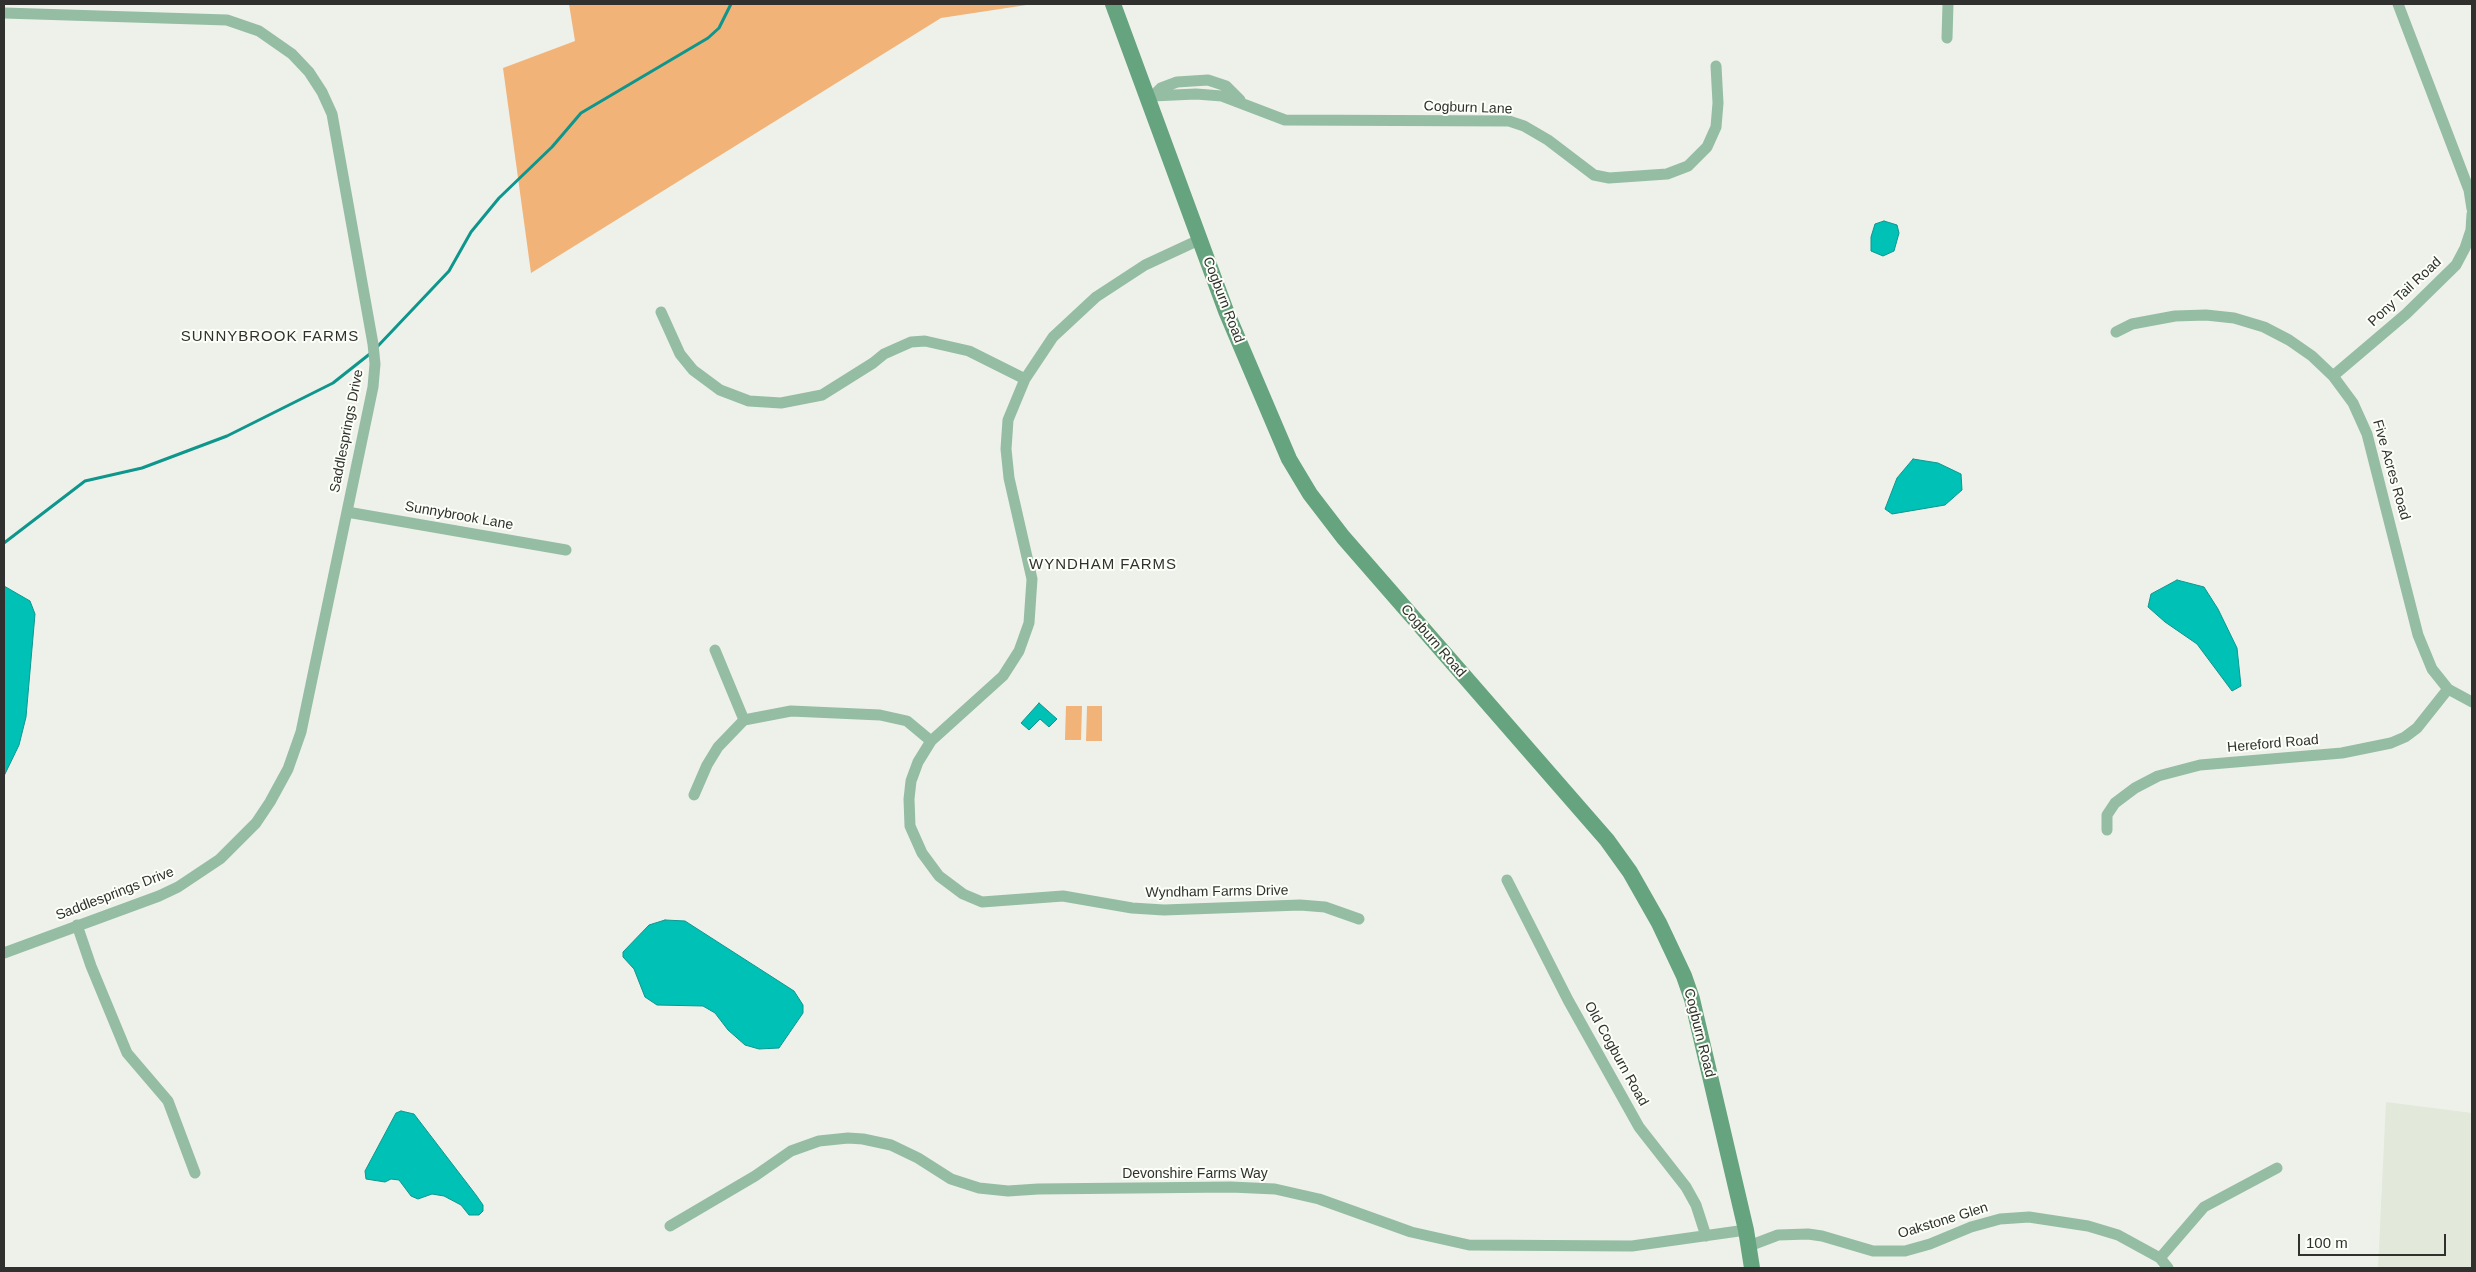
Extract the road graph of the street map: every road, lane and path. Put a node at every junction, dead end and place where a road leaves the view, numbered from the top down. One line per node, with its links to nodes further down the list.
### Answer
1 (1113, 4): 7 (street, Cogburn Road)
2 (1948, 4): 5 (street)
3 (2398, 4): 8 (street)
4 (4, 13): 15 (street, Saddlesprings Drive)
5 (1947, 38)
6 (1716, 66): 7 (street, Cogburn Lane)
7 (1151, 97): 10 (street, Cogburn Road)
8 (2472, 209)
9 (2472, 214): 13 (street, Pony Tail Road)
10 (1200, 239): 14 (street, Wyndham Farms Drive); 32 (street, Cogburn Road)
11 (662, 312): 14 (street)
12 (2116, 332): 13 (street, Five Acres Road)
13 (2333, 376): 18 (street, Five Acres Road)
14 (1025, 379): 21 (street, Wyndham Farms Drive)
15 (347, 512): 16 (street, Sunnybrook Lane); 26 (street, Saddlesprings Drive)
16 (566, 550)
17 (715, 650): 20 (street)
18 (2448, 688): 19 (street, Five Acres Road); 23 (street, Hereford Road)
19 (2472, 702)
20 (744, 720): 21 (street); 22 (street)
21 (931, 741): 25 (street, Wyndham Farms Drive)
22 (694, 795)
23 (2107, 830)
24 (1507, 880): 31 (street, Old Cogburn Road)
25 (1359, 919)
26 (77, 925): 27 (street, Saddlesprings Drive); 29 (street)
27 (4, 953)
28 (2277, 1168): 33 (street)
29 (195, 1173)
30 (670, 1226): 31 (street, Devonshire Farms Way)
31 (1706, 1236): 32 (street, Devonshire Farms Way)
32 (1747, 1238): 33 (street, Oakstone Glen); 34 (street, Cogburn Road)
33 (2160, 1258): 35 (street, Oakstone Glen)
34 (1752, 1268)
35 (2168, 1268)

